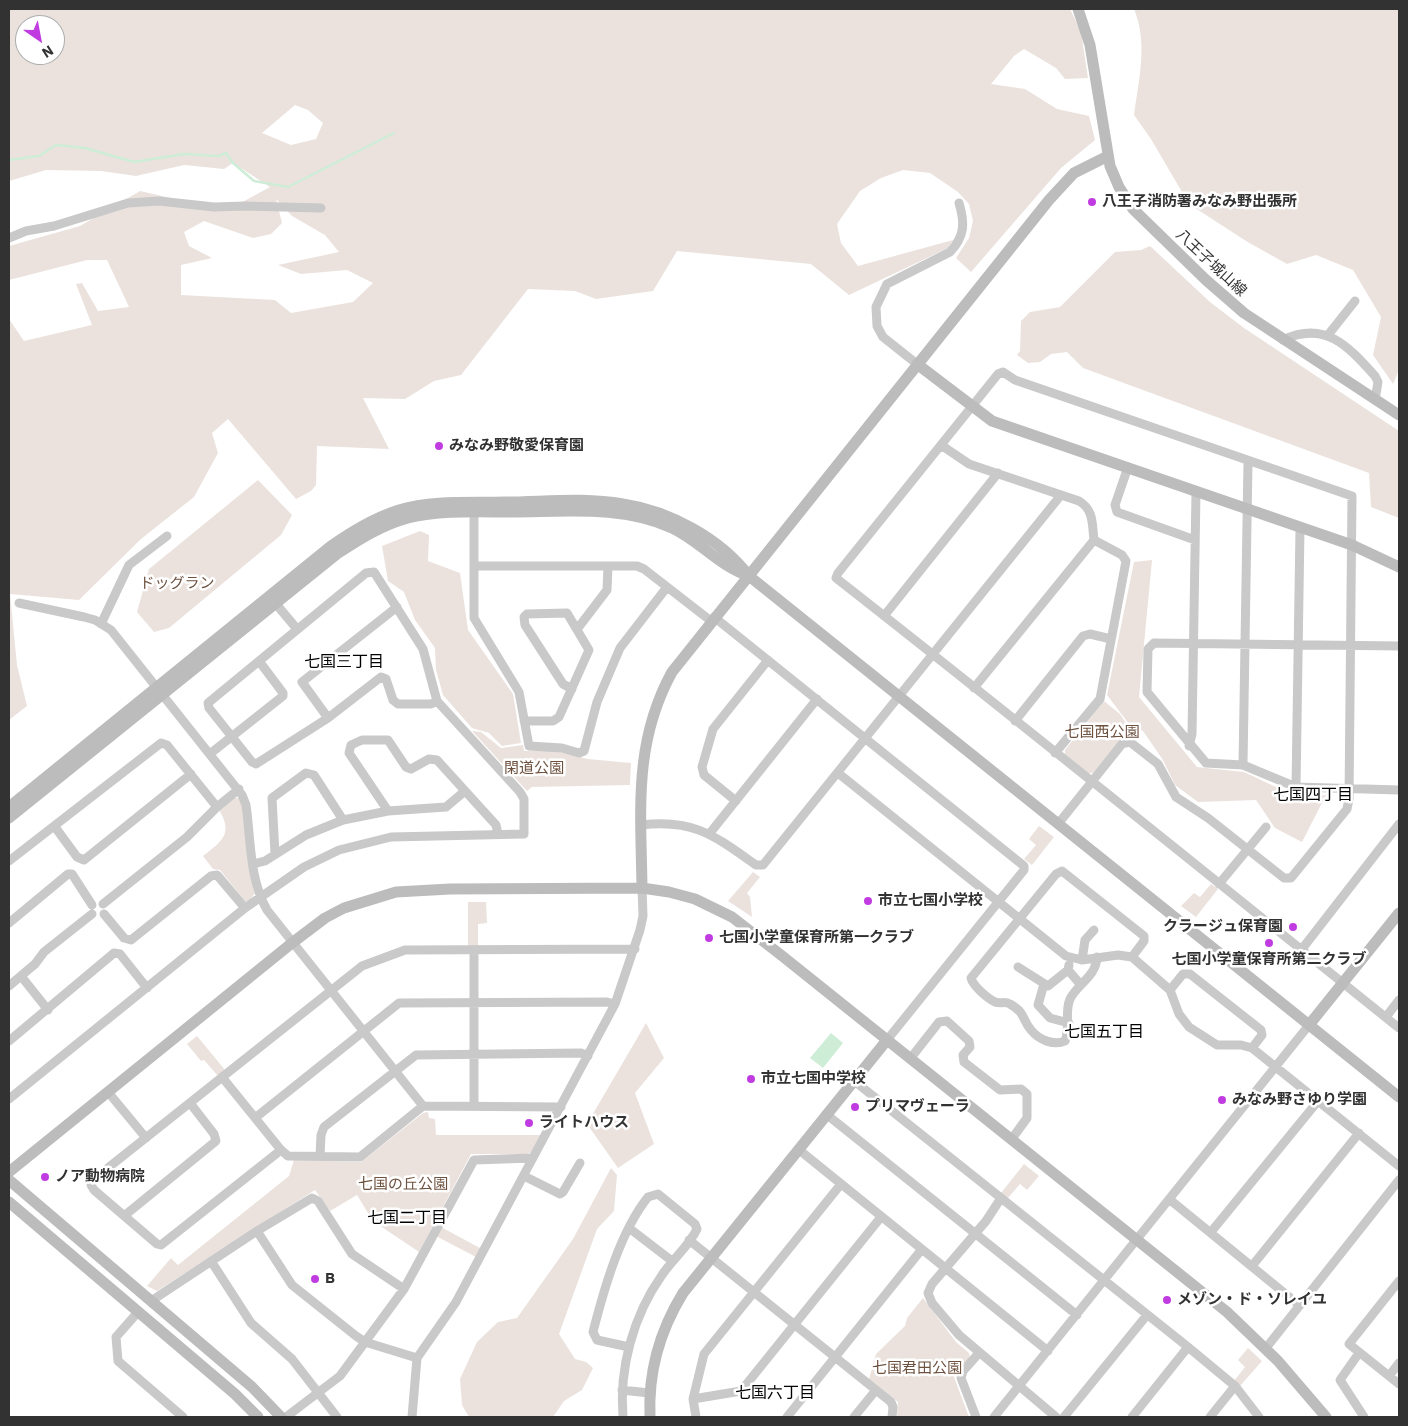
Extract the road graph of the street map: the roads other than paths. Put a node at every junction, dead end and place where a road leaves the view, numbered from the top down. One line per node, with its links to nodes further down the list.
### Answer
1 (1078, 9): 2 (street, 八王子城山線)
2 (1108, 156): 8 (street, 八王子城山線); 9 (street)
3 (959, 203): 9 (street)
4 (321, 208): 5 (street)
5 (9, 238)
6 (1355, 300): 7 (street)
7 (1328, 335): 8 (street); 10 (street)
8 (1283, 340): 10 (street, 八王子城山線)
9 (917, 364): 11 (street); 29 (street)
10 (1375, 400): 12 (street, 八王子城山線)
11 (971, 407): 13 (street); 14 (street); 15 (street)
12 (1399, 415)
13 (941, 445): 16 (street); 34 (street)
14 (1248, 462): 20 (street); 25 (street)
15 (1128, 468): 17 (street); 24 (street)
16 (998, 474): 18 (street); 34 (street)
17 (1196, 492): 20 (street); 24 (street)
18 (1060, 495): 23 (street); 45 (street)
19 (474, 508): 26 (street); 29 (street); 32 (street); 50 (street)
20 (1248, 509): 21 (street); 41 (street)
21 (1300, 528): 25 (street); 42 (street)
22 (167, 536): 36 (street)
23 (1094, 540): 39 (street); 48 (street)
24 (1195, 540): 40 (street)
25 (1352, 545): 28 (street); 43 (street)
26 (475, 566): 27 (street); 55 (street)
27 (608, 566): 30 (street); 37 (street)
28 (1399, 567)
29 (749, 576): 35 (street); 51 (street)
30 (667, 587): 35 (street); 55 (street)
31 (19, 603): 36 (street)
32 (276, 604): 38 (street); 50 (street)
33 (397, 607): 38 (street); 53 (street); 54 (street)
34 (884, 616): 45 (street)
35 (713, 619): 46 (street); 79 (street)
36 (101, 624): 50 (street)
37 (578, 628): 49 (street); 49 (street)
38 (297, 629): 47 (street)
39 (1111, 639): 56 (street); 61 (street)
40 (1194, 643): 41 (street); 59 (street); 59 (street)
41 (1246, 644): 42 (street); 62 (street)
42 (1298, 644): 43 (street); 66 (street)
43 (1350, 645): 44 (street); 67 (street)
44 (1399, 646)
45 (933, 655): 48 (street); 51 (street)
46 (768, 660): 52 (street); 71 (street)
47 (259, 661): 57 (street); 57 (street)
48 (974, 688): 56 (street)
49 (572, 689): 55 (street)
50 (161, 691): 60 (street); 72 (street); 75 (street)
51 (900, 697): 58 (street); 77 (street)
52 (817, 699): 58 (street); 71 (street)
53 (437, 701): 54 (street); 83 (street)
54 (328, 718): 57 (street)
55 (524, 721)
56 (1015, 721): 61 (street)
57 (231, 737): 60 (street)
58 (866, 739): 63 (street); 91 (street)
59 (1189, 746): 62 (street)
60 (211, 753): 68 (street)
61 (1056, 753): 65 (street)
62 (1243, 765): 66 (street)
63 (838, 773): 82 (street); 91 (street)
64 (190, 774): 73 (street); 80 (street); 80 (street)
65 (1092, 782): 77 (street); 84 (street); 88 (street)
66 (1296, 787): 67 (street)
67 (1349, 789): 69 (street); 84 (street)
68 (239, 790): 73 (street); 87 (street)
69 (1399, 790)
70 (465, 791): 74 (street); 74 (street); 83 (street)
71 (736, 801): 82 (street)
72 (9, 807)
73 (217, 807): 92 (street)
74 (388, 811): 76 (street)
75 (9, 818)
76 (344, 820): 85 (street); 85 (street)
77 (1058, 824): 124 (street)
78 (1399, 824): 102 (street)
79 (641, 825): 82 (street); 89 (street)
80 (55, 827): 86 (street)
81 (1266, 828): 84 (street)
82 (710, 833)
83 (498, 834): 90 (street)
84 (1247, 849): 88 (street)
85 (275, 854): 87 (street)
86 (9, 861)
87 (253, 864): 90 (street)
88 (1219, 884): 102 (street)
89 (642, 888): 100 (street); 101 (street); 127 (street)
90 (260, 898): 93 (street); 100 (street)
91 (999, 901): 97 (street); 127 (street)
92 (103, 904): 94 (street); 96 (street)
93 (245, 908): 96 (street); 115 (street)
94 (92, 909): 96 (street); 98 (street); 110 (street)
95 (1399, 913): 111 (street)
96 (104, 914)
97 (1020, 918): 104 (street); 105 (street); 123 (street)
98 (9, 923)
99 (1094, 930): 107 (street)
100 (292, 943): 116 (street); 137 (street)
101 (635, 948): 103 (street); 120 (street)
102 (1302, 949): 111 (street)
103 (474, 950): 116 (street); 119 (street)
104 (1132, 956): 106 (street); 117 (street)
105 (1071, 957): 107 (street); 109 (street)
106 (1097, 957): 107 (street); 113 (street)
107 (1082, 960)
108 (1018, 966): 112 (street)
109 (1068, 970): 112 (street); 113 (street)
110 (21, 976): 114 (street); 121 (street)
111 (1343, 983): 122 (street); 124 (street)
112 (1044, 984): 123 (street)
113 (1081, 985): 123 (street)
114 (9, 986)
115 (146, 988): 121 (street); 139 (street)
116 (330, 989): 126 (street); 135 (street)
117 (1170, 990): 129 (street); 129 (street)
118 (1399, 1000): 122 (street)
119 (472, 1002): 120 (street); 126 (street); 130 (street)
120 (615, 1004): 131 (street)
121 (48, 1010): 128 (street)
122 (1386, 1017): 125 (street)
123 (1069, 1023)
124 (1309, 1025): 133 (street); 138 (street)
125 (1399, 1028)
126 (363, 1031): 134 (street); 146 (street)
127 (887, 1040): 132 (street); 136 (street)
128 (9, 1042)
129 (1252, 1048): 133 (street)
130 (474, 1054): 131 (street); 134 (street); 143 (street)
131 (588, 1056): 144 (street)
132 (910, 1058): 149 (street); 149 (street)
133 (1275, 1066): 140 (street); 162 (street)
134 (394, 1070): 142 (street); 152 (street)
135 (222, 1077): 141 (street); 146 (street)
136 (853, 1080): 145 (street); 161 (street)
137 (108, 1092): 148 (street); 156 (street)
138 (1399, 1097)
139 (9, 1099)
140 (1318, 1101): 147 (street); 168 (street)
141 (190, 1103): 148 (street); 164 (street)
142 (423, 1106): 143 (street); 152 (street)
143 (474, 1106): 144 (street)
144 (561, 1106): 153 (street)
145 (826, 1114): 150 (street); 169 (street)
146 (255, 1118): 151 (street)
147 (1359, 1134): 155 (street); 176 (street)
148 (146, 1138): 164 (street)
149 (1011, 1140): 171 (street)
150 (798, 1149): 160 (street); 173 (street)
151 (281, 1150): 152 (street); 164 (street)
152 (320, 1156)
153 (533, 1158): 157 (street); 180 (street)
154 (580, 1162): 157 (street)
155 (1399, 1166)
156 (9, 1172)
157 (524, 1176): 195 (street)
158 (9, 1180): 182 (street)
159 (1399, 1180): 183 (street)
160 (841, 1184): 165 (street); 181 (street)
161 (1001, 1198): 169 (street); 178 (street)
162 (1169, 1200): 168 (street); 171 (street)
163 (9, 1202): 184 (street)
164 (124, 1216)
165 (881, 1217): 172 (street); 187 (street)
166 (629, 1228): 170 (street); 174 (street); 189 (street)
167 (257, 1231): 175 (street); 180 (street); 188 (street)
168 (1211, 1232): 176 (street)
169 (975, 1234): 177 (street); 186 (street)
170 (689, 1240): 173 (street); 174 (street)
171 (1137, 1240): 178 (street); 191 (street)
172 (922, 1249): 177 (street); 196 (street)
173 (711, 1258): 181 (street); 205 (street)
174 (672, 1260): 189 (street)
175 (211, 1261): 182 (street); 204 (street)
176 (1252, 1266): 183 (street)
177 (946, 1268): 192 (street); 194 (street)
178 (1105, 1281): 185 (street); 186 (street)
179 (1399, 1281): 193 (street)
180 (404, 1289): 188 (street)
181 (754, 1292): 187 (street); 206 (street)
182 (151, 1301): 209 (street)
183 (1299, 1305): 191 (street)
184 (138, 1312): 207 (street); 208 (street)
185 (1147, 1315): 190 (street); 222 (street)
186 (1077, 1316): 192 (street)
187 (794, 1325): 196 (street); 206 (street)
188 (366, 1342): 195 (street); 204 (street)
189 (629, 1347): 202 (street)
190 (1188, 1347): 201 (street); 223 (street)
191 (1266, 1348): 226 (street)
192 (1048, 1350): 200 (street)
193 (1359, 1352): 198 (street); 227 (street)
194 (979, 1353): 200 (street); 219 (street)
195 (417, 1358): 212 (street)
196 (835, 1358): 203 (street); 216 (street)
197 (1399, 1363): 198 (street)
198 (1389, 1376): 199 (street)
199 (1399, 1384)
200 (1019, 1386): 220 (street); 221 (street)
201 (1235, 1386): 224 (street); 225 (street)
202 (622, 1390): 205 (street); 213 (street)
203 (876, 1390): 217 (street); 218 (street)
204 (319, 1393): 210 (street); 211 (street)
205 (649, 1393): 214 (street)
206 (693, 1399): 215 (street)
207 (182, 1417)
208 (258, 1417)
209 (281, 1417)
210 (286, 1417)
211 (337, 1417)
212 (412, 1417)
213 (623, 1417)
214 (650, 1417)
215 (696, 1417)
216 (787, 1417)
217 (854, 1417)
218 (892, 1417)
219 (976, 1417)
220 (994, 1417)
221 (1056, 1417)
222 (1064, 1417)
223 (1132, 1417)
224 (1210, 1417)
225 (1260, 1417)
226 (1326, 1417)
227 (1364, 1417)

